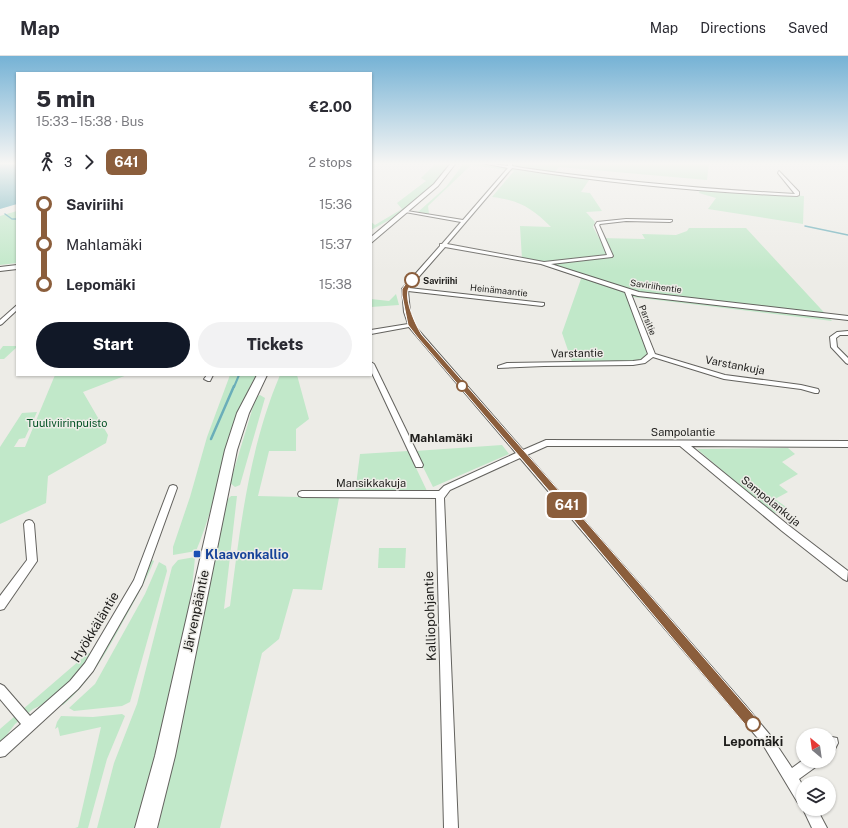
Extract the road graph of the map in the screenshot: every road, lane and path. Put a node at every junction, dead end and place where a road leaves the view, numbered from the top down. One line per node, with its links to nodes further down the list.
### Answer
1 (421, 199): 3 (main road)
2 (482, 199): 5 (street)
3 (407, 212): 5 (street); 6 (main road)
4 (670, 221): 8 (street)
5 (463, 222): 7 (street)
6 (372, 240)
7 (442, 245): 8 (street, Saviriihentie); 11 (street)
8 (542, 263): 12 (street, Saviriihentie)
9 (16, 267): 10 (street)
10 (0, 269)
11 (406, 288): 13 (street, Heinämaantie); 17 (street)
12 (628, 292): 15 (street, Saviriihentie); 20 (street, Parsitie)
13 (542, 304)
14 (16, 308): 16 (street)
15 (848, 318)
16 (0, 323)
17 (411, 325): 18 (street); 28 (street)
18 (372, 332)
19 (848, 333): 21 (street)
20 (652, 355): 23 (street, Varstantie); 25 (street, Varstankuja)
21 (848, 362)
22 (372, 366): 29 (street)
23 (500, 367)
24 (262, 376): 43 (main road, Järvenpääntie)
25 (814, 391)
26 (681, 443): 27 (street, Sampolantie); 28 (street, Sampolantie); 34 (street, Sampolankuja)
27 (848, 444)
28 (521, 453): 32 (street); 40 (street)
29 (419, 465)
30 (173, 488): 37 (street, Hyökkäläntie)
31 (302, 494): 32 (street, Mansikkakuja)
32 (441, 495): 44 (street, Kalliopohjantie)
33 (29, 524): 35 (street)
34 (847, 576)
35 (0, 605)
36 (0, 690): 37 (street)
37 (30, 725): 38 (street, Hyökkäläntie)
38 (0, 751)
39 (803, 768): 40 (street)
40 (791, 777): 41 (street)
41 (796, 786)
42 (814, 816): 45 (street)
43 (146, 828)
44 (451, 828)
45 (820, 828)

